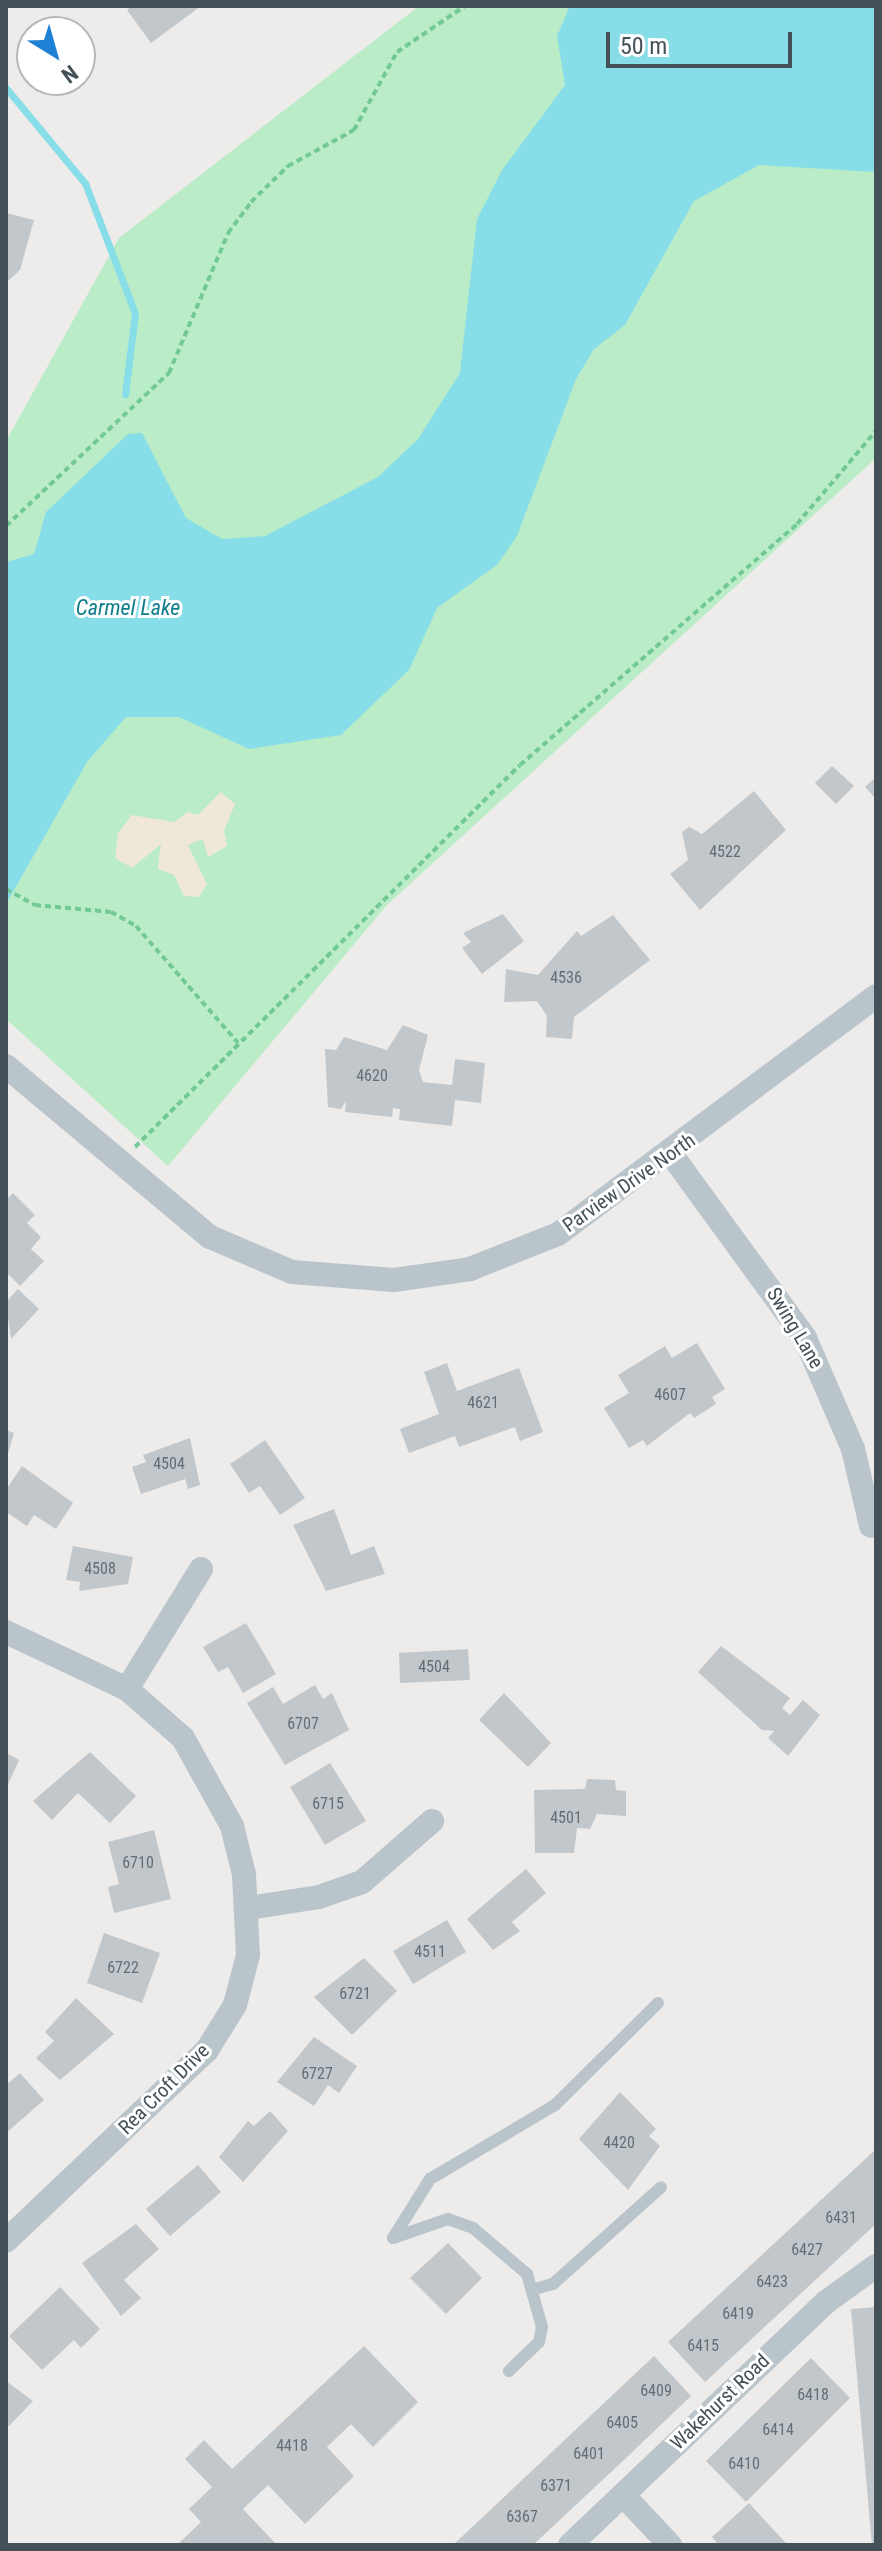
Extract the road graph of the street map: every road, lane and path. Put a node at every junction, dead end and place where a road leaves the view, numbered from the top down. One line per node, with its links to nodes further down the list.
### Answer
1 (465, 6): 3 (path)
2 (876, 431): 6 (path)
3 (6, 526)
4 (6, 889): 6 (path)
5 (876, 996): 8 (street, Parview Drive North)
6 (238, 1043): 9 (path)
7 (6, 1066): 9 (street, Parview Drive North)
8 (671, 1154): 9 (street, Parview Drive North); 10 (street, Swing Lane)
9 (117, 1165)
10 (871, 1526)
11 (201, 1569): 13 (street)
12 (6, 1632): 13 (street, Rea Croft Drive)
13 (127, 1689): 15 (street, Rea Croft Drive)
14 (432, 1821): 15 (street)
15 (248, 1908): 18 (street, Rea Croft Drive)
16 (658, 2003): 20 (lane)
17 (661, 2187): 20 (lane)
18 (10, 2231)
19 (876, 2266): 22 (street, Wakehurst Road)
20 (535, 2289): 21 (lane)
21 (509, 2371)
22 (623, 2495): 23 (street, Wakehurst Road); 24 (street)
23 (570, 2545)
24 (670, 2545)

